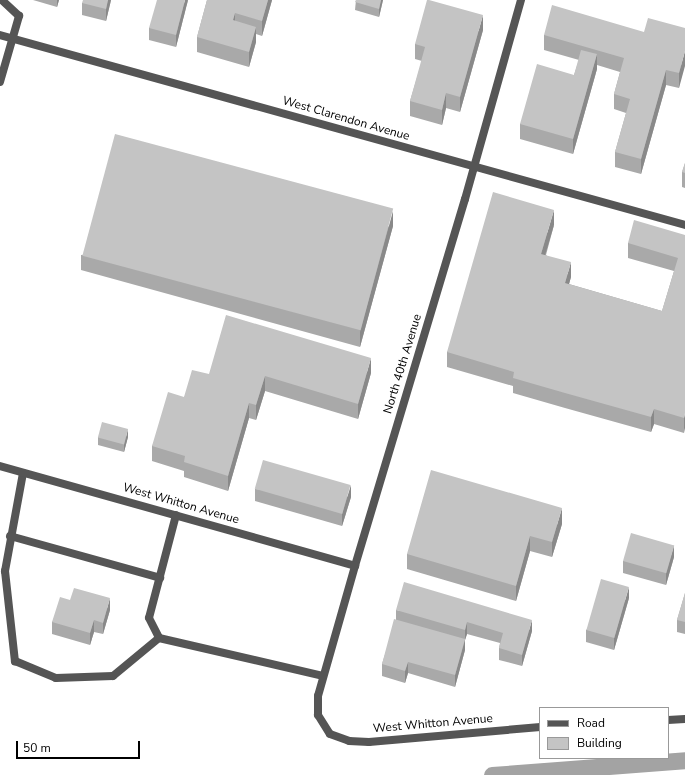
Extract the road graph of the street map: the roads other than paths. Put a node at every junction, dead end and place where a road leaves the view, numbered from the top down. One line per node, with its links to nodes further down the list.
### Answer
1 (2, 0): 4 (street)
2 (520, 0): 6 (street, North 40th Avenue)
3 (0, 35): 4 (street, West Clarendon Avenue)
4 (12, 39): 5 (street); 6 (street, West Clarendon Avenue)
5 (0, 82)
6 (474, 167): 7 (street, West Clarendon Avenue); 12 (street, North 40th Avenue)
7 (685, 225)
8 (0, 466): 9 (street, West Whitton Avenue)
9 (24, 473): 10 (street, West Whitton Avenue); 11 (street)
10 (176, 515): 12 (street, West Whitton Avenue); 13 (street)
11 (10, 536): 13 (street); 14 (street)
12 (354, 566): 15 (street, North 40th Avenue)
13 (160, 578): 14 (street)
14 (159, 638): 15 (street)
15 (324, 676): 19 (street, North 40th Avenue)
16 (685, 719): 17 (street)
17 (669, 720)
18 (539, 727): 19 (street, West Whitton Avenue)
19 (330, 734)

